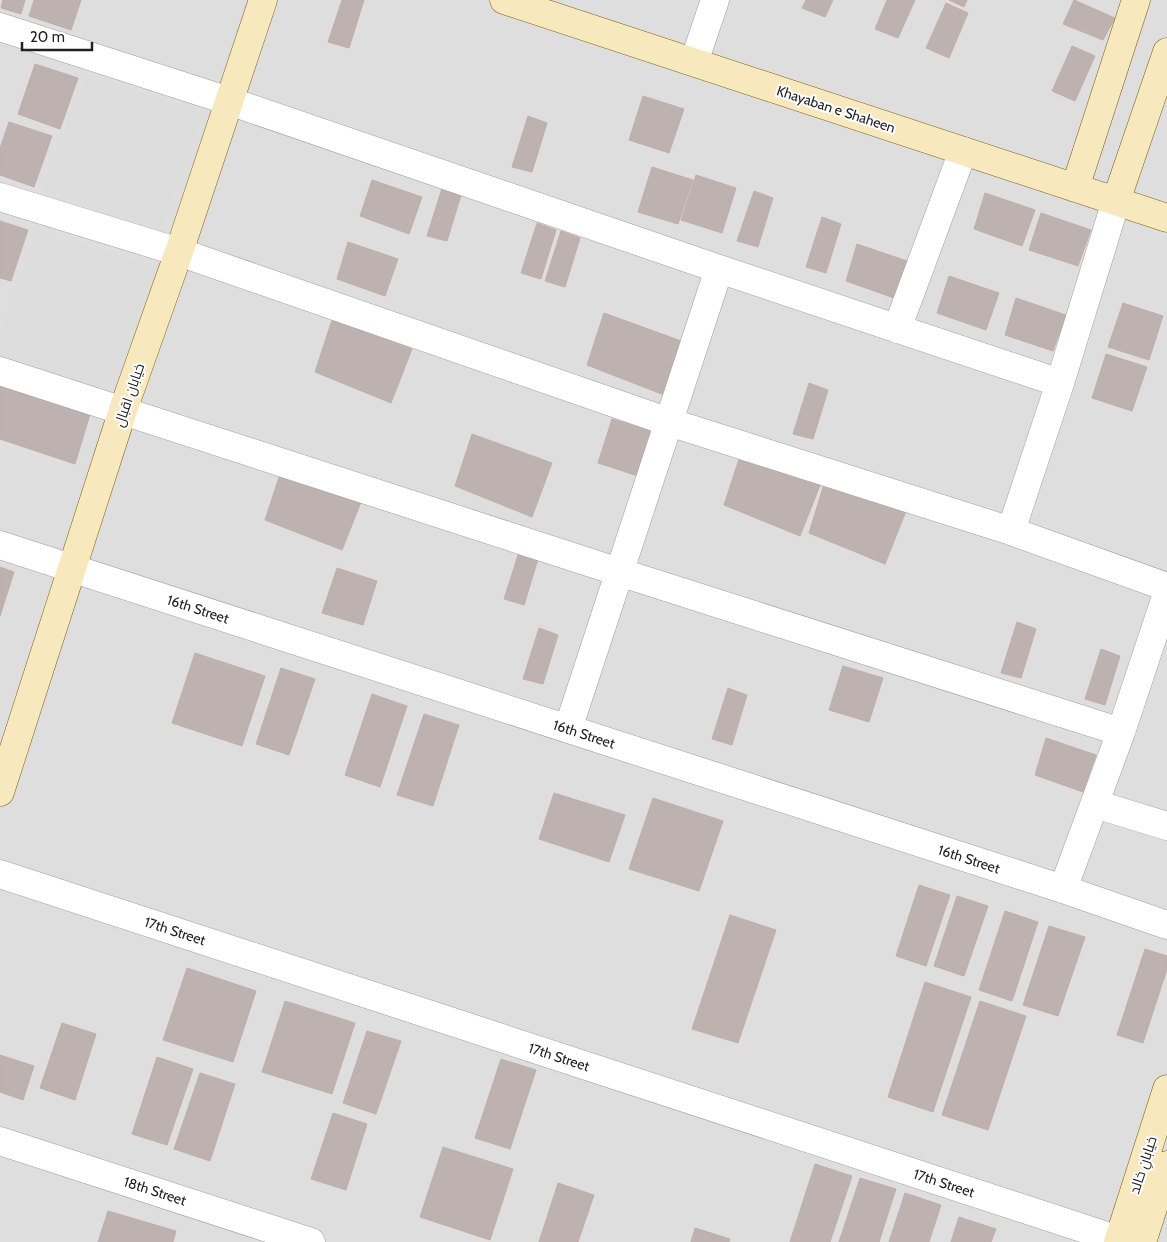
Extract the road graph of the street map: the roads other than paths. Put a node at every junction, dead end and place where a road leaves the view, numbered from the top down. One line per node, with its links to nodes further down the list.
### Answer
1 (263, 0): 8 (street, خیابان اقبال)
2 (504, 0): 7 (street, Khayaban e Shaheen)
3 (715, 0): 7 (street)
4 (1136, 0): 10 (street)
5 (0, 27): 8 (street)
6 (1167, 52): 12 (street)
7 (694, 62): 9 (street, Khayaban e Shaheen)
8 (229, 101): 14 (street, خیابان اقبال); 15 (street)
9 (963, 151): 10 (street, Khayaban e Shaheen); 16 (street)
10 (1075, 188): 12 (street, Khayaban e Shaheen)
11 (0, 197): 14 (street)
12 (1116, 201): 13 (street, Khayaban e Shaheen); 18 (street)
13 (1167, 218)
14 (179, 252): 19 (street, خیابان اقبال); 20 (street)
15 (719, 270): 16 (street); 20 (street)
16 (897, 329): 18 (street)
17 (0, 371): 19 (street)
18 (1060, 383): 21 (street)
19 (123, 410): 23 (street, خیابان اقبال); 24 (street)
20 (669, 422): 21 (street); 24 (street)
21 (1011, 531): 25 (street)
22 (0, 545): 23 (street, 16th Street)
23 (72, 568): 27 (street, 16th Street); 29 (street, خیابان اقبال)
24 (620, 572): 27 (street); 28 (street)
25 (1167, 587)
26 (1167, 594): 28 (street)
27 (568, 729): 33 (street, 16th Street)
28 (1121, 732): 30 (street)
29 (0, 792)
30 (1094, 804): 31 (street); 33 (street)
31 (1167, 826)
32 (0, 874): 38 (street, 17th Street)
33 (1063, 889): 34 (street, 16th Street)
34 (1167, 924)
35 (1167, 1089): 38 (street, خیابانِ خالد)
36 (0, 1141): 39 (street, 18th Street)
37 (1167, 1165): 38 (street, خیابانِ خالد)
38 (1126, 1241)
39 (311, 1242)

